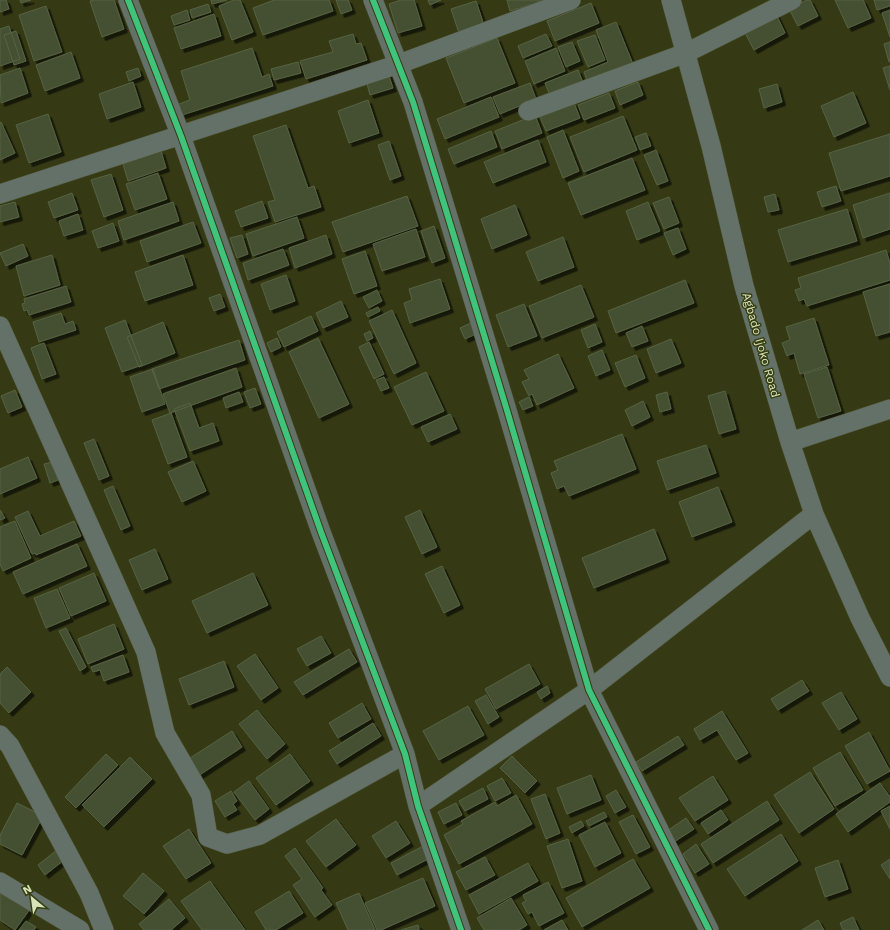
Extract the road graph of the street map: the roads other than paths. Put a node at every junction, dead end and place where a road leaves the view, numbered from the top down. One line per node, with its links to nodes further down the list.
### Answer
1 (128, 0): 9 (street)
2 (373, 0): 7 (street)
3 (571, 0): 7 (street)
4 (671, 0): 6 (street, Agbado Ijoko Road)
5 (792, 0): 6 (street)
6 (686, 53): 8 (street); 13 (street, Agbado Ijoko Road)
7 (399, 64): 9 (street); 16 (street)
8 (528, 112)
9 (181, 136): 10 (street); 18 (street)
10 (0, 194)
11 (0, 326): 18 (street)
12 (890, 409): 13 (street)
13 (790, 442): 14 (street, Agbado Ijoko Road)
14 (814, 514): 15 (street, Agbado Ijoko Road); 16 (street)
15 (890, 677)
16 (589, 690): 19 (street); 24 (street)
17 (0, 735): 22 (street)
18 (405, 754): 19 (street)
19 (418, 806): 23 (street)
20 (0, 882): 21 (street)
21 (80, 930)
22 (104, 930)
23 (461, 930)
24 (709, 930)

